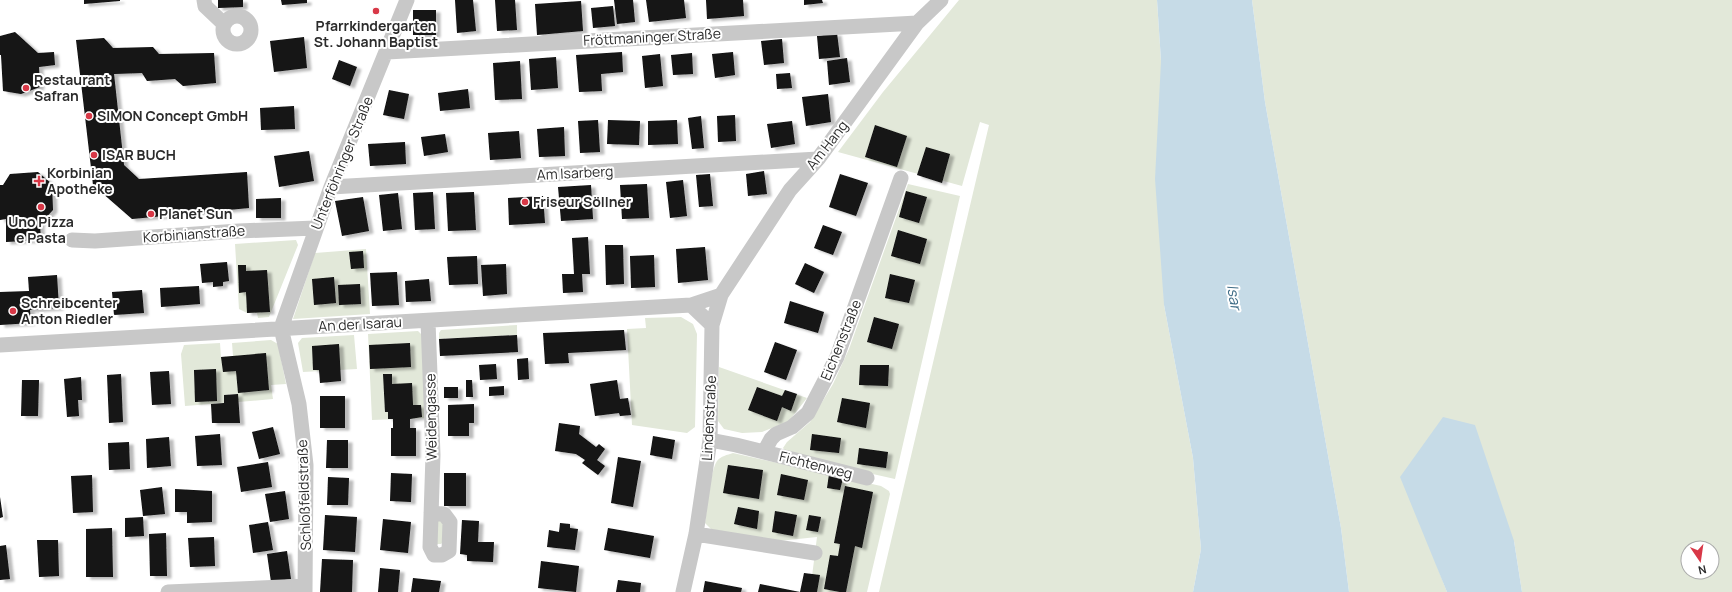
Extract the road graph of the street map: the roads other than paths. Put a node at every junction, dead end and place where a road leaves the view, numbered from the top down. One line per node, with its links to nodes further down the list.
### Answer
1 (204, 0): 5 (street)
2 (407, 0): 6 (street, Unterföhringer Straße)
3 (941, 0): 4 (street, Am Hang)
4 (917, 23): 6 (street, Fröttmaninger Straße); 7 (street, Am Hang)
5 (224, 24)
6 (387, 52): 9 (street, Unterföhringer Straße)
7 (818, 159): 9 (street, Am Isarberg); 12 (street, Am Hang)
8 (901, 178): 19 (street, Eichenstraße)
9 (331, 187): 10 (street, Unterföhringer Straße)
10 (315, 228): 11 (street, Korbinianstraße); 16 (street, Unterföhringer Straße)
11 (72, 240)
12 (721, 295): 13 (street); 15 (street, Am Hang)
13 (691, 305): 14 (street, An der Isarau); 15 (street)
14 (428, 321): 16 (street, An der Isarau); 21 (street, Weidengasse)
15 (712, 325): 18 (street, Lindenstraße)
16 (281, 328): 17 (street, An der Isarau); 24 (street, Schloßfeldstraße)
17 (0, 345)
18 (710, 440): 19 (street); 22 (street, Lindenstraße)
19 (764, 452): 20 (street, Fichtenweg)
20 (867, 478)
21 (431, 514)
22 (696, 534): 23 (street); 26 (street, Lindenstraße)
23 (815, 553)
24 (305, 589): 25 (street)
25 (168, 592)
26 (683, 592)

